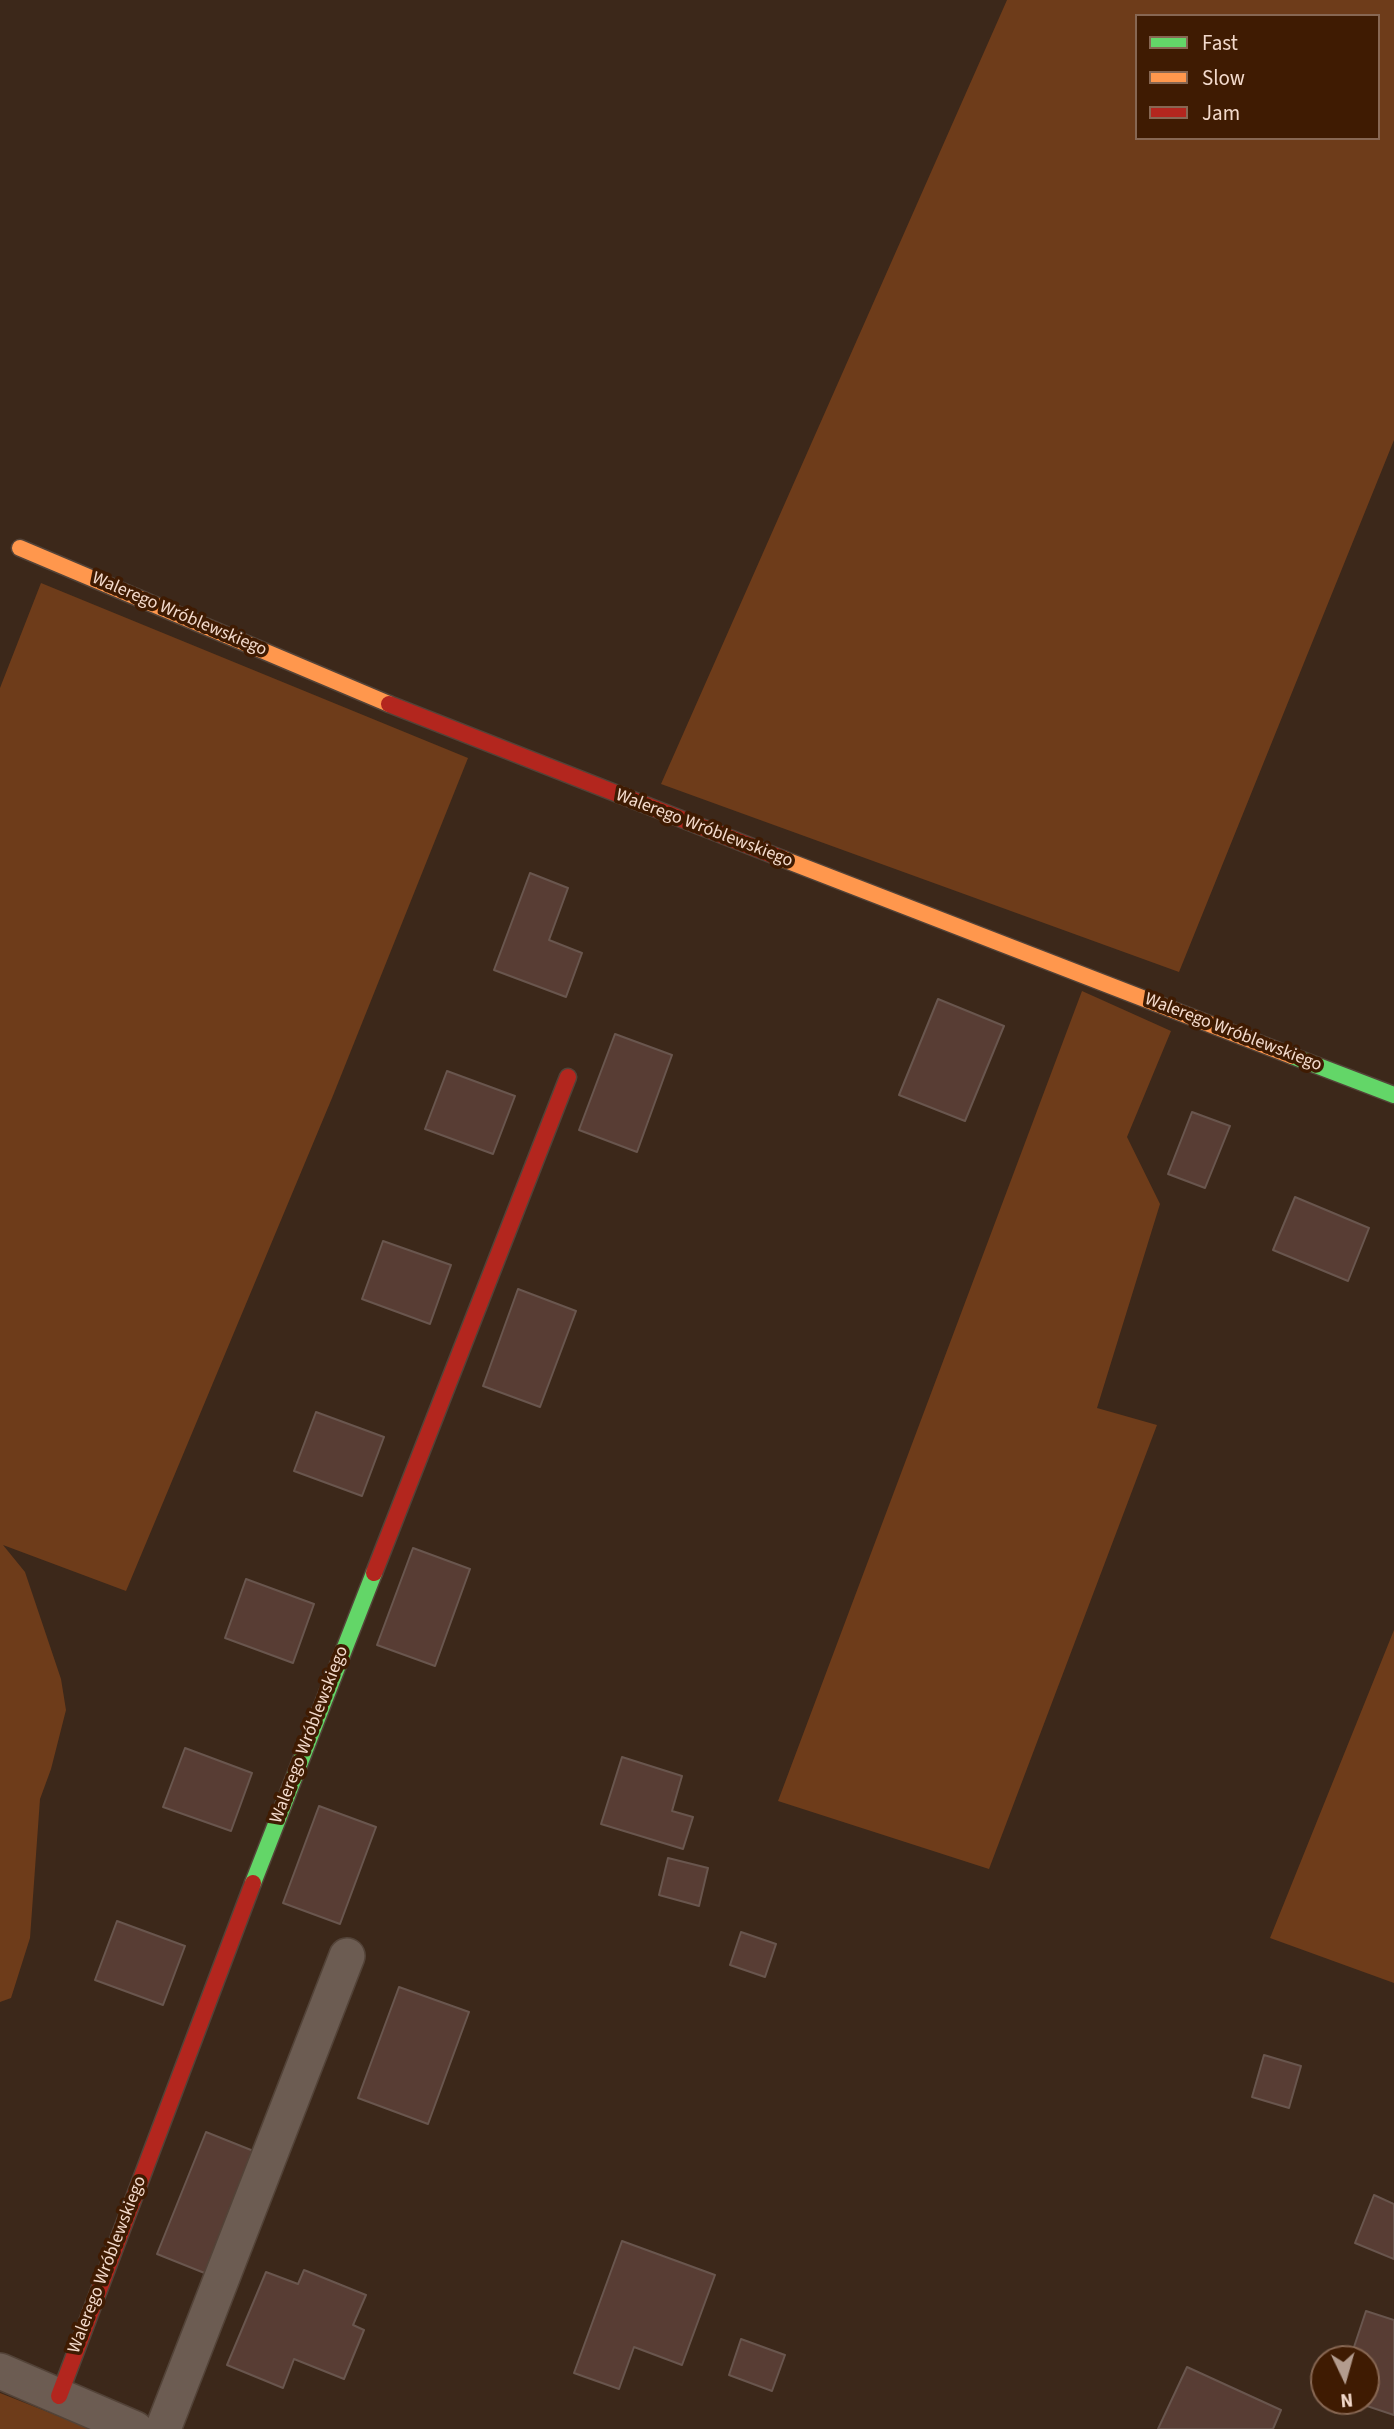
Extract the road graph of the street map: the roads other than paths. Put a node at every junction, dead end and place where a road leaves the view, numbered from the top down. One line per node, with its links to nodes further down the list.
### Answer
1 (20, 548): 3 (street, Walerego Wróblewskiego)
2 (568, 1077): 6 (street, Walerego Wróblewskiego)
3 (1394, 1095)
4 (346, 1956): 8 (street)
5 (0, 2371): 6 (street)
6 (59, 2396): 7 (street)
7 (135, 2429)
8 (163, 2429)

